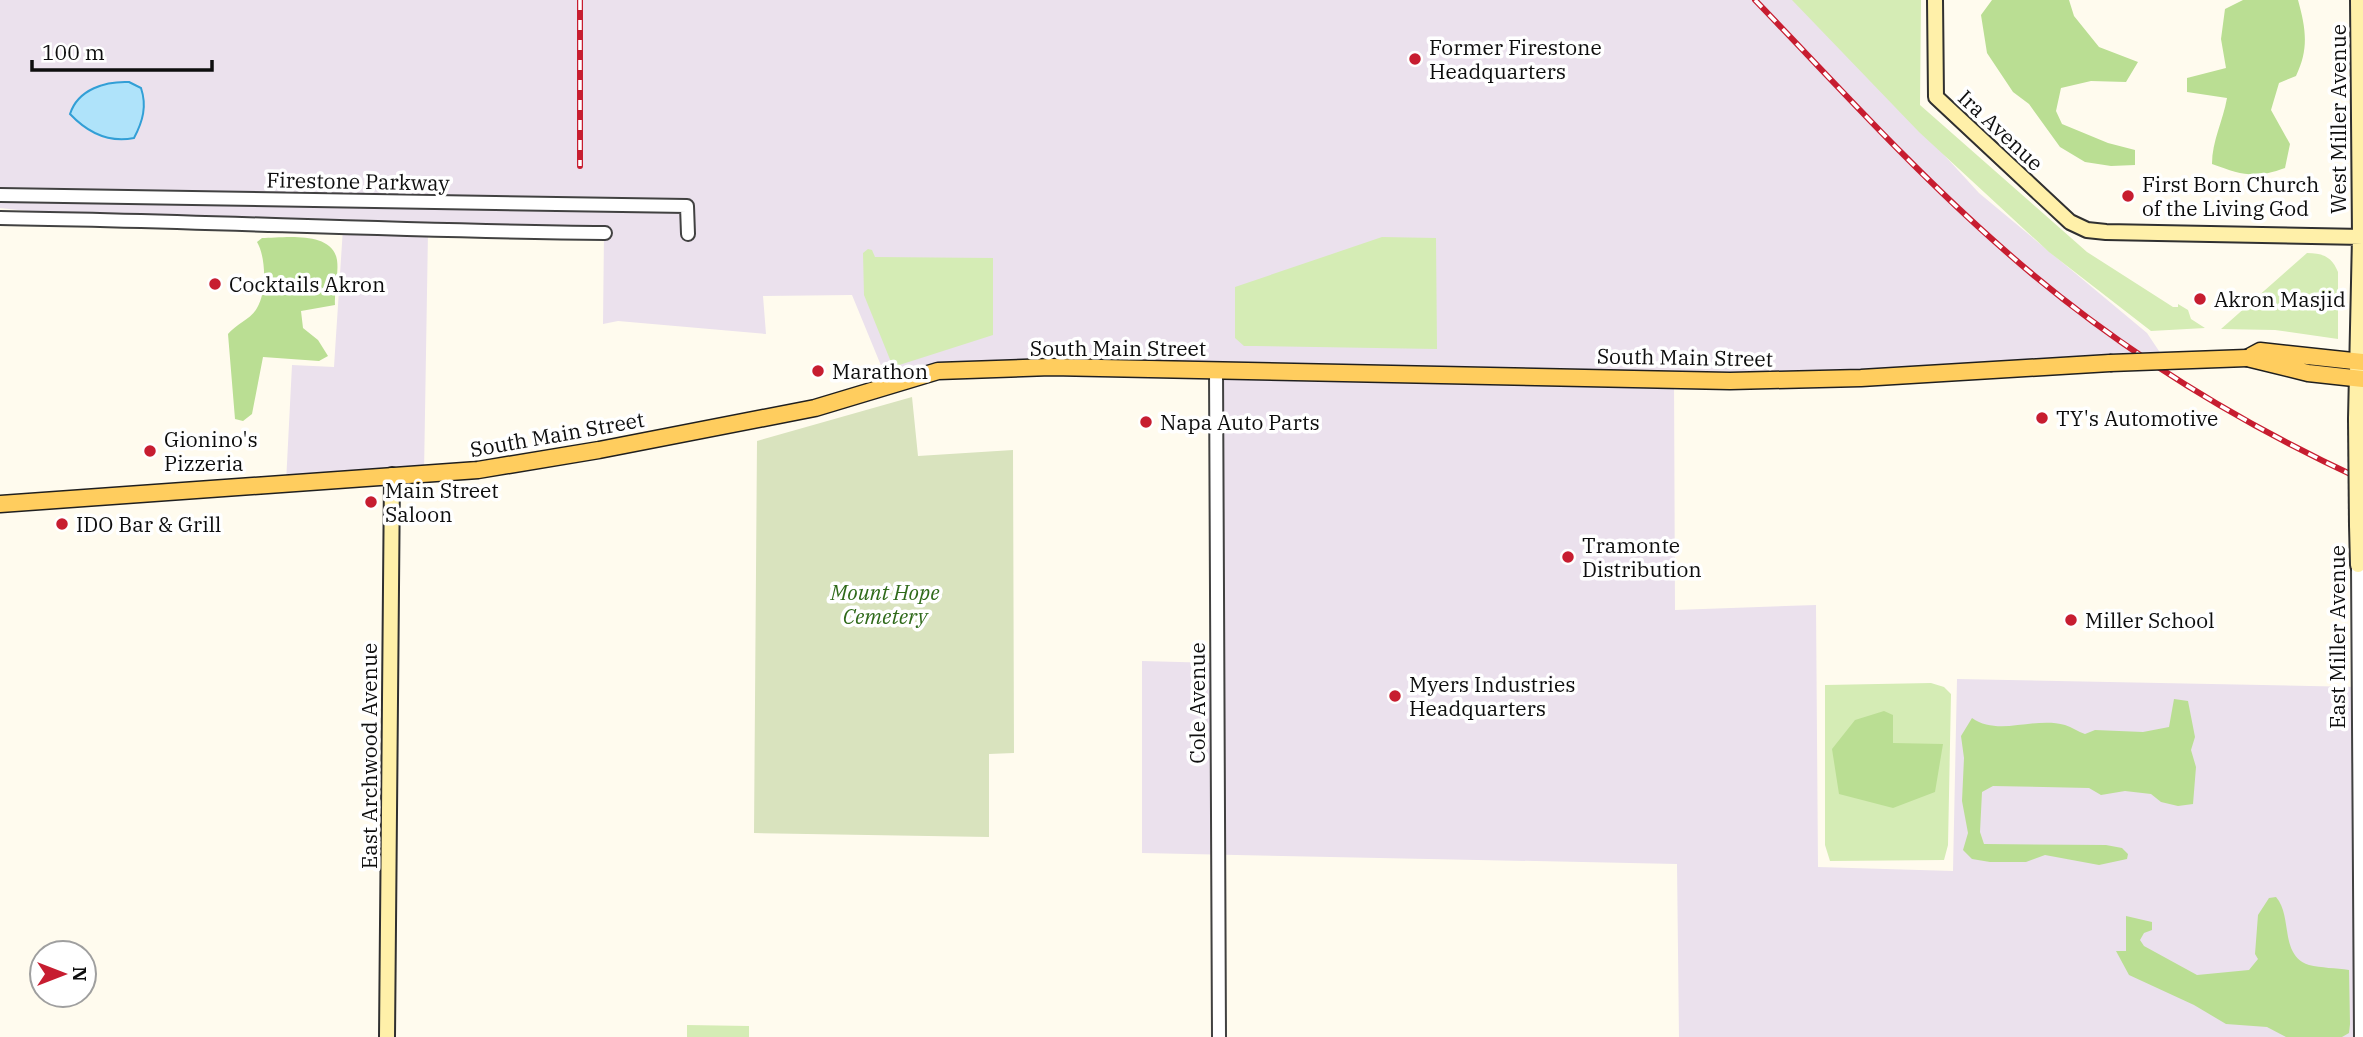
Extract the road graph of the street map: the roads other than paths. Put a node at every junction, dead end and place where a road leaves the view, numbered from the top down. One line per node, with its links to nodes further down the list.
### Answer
1 (1935, 0): 7 (main road, Ira Avenue)
2 (2358, 0): 7 (main road, West Miller Avenue)
3 (0, 195): 6 (street, Firestone Parkway)
4 (0, 218): 5 (street)
5 (605, 233)
6 (688, 234)
7 (2361, 237): 9 (main road, East Miller Avenue)
8 (2247, 358): 9 (main road, South Main Street); 10 (main road, South Main Street, bridge); 11 (main road, South Main Street)
9 (2359, 362): 11 (main road, East Miller Avenue)
10 (1216, 369): 12 (main road, South Main Street); 16 (street, Cole Avenue)
11 (2359, 378): 14 (main road, East Miller Avenue, bridge)
12 (392, 475): 13 (main road, South Main Street); 15 (main road, East Archwood Avenue)
13 (0, 504)
14 (2358, 565): 17 (street, East Miller Avenue)
15 (387, 1037)
16 (1219, 1037)
17 (2361, 1037)

